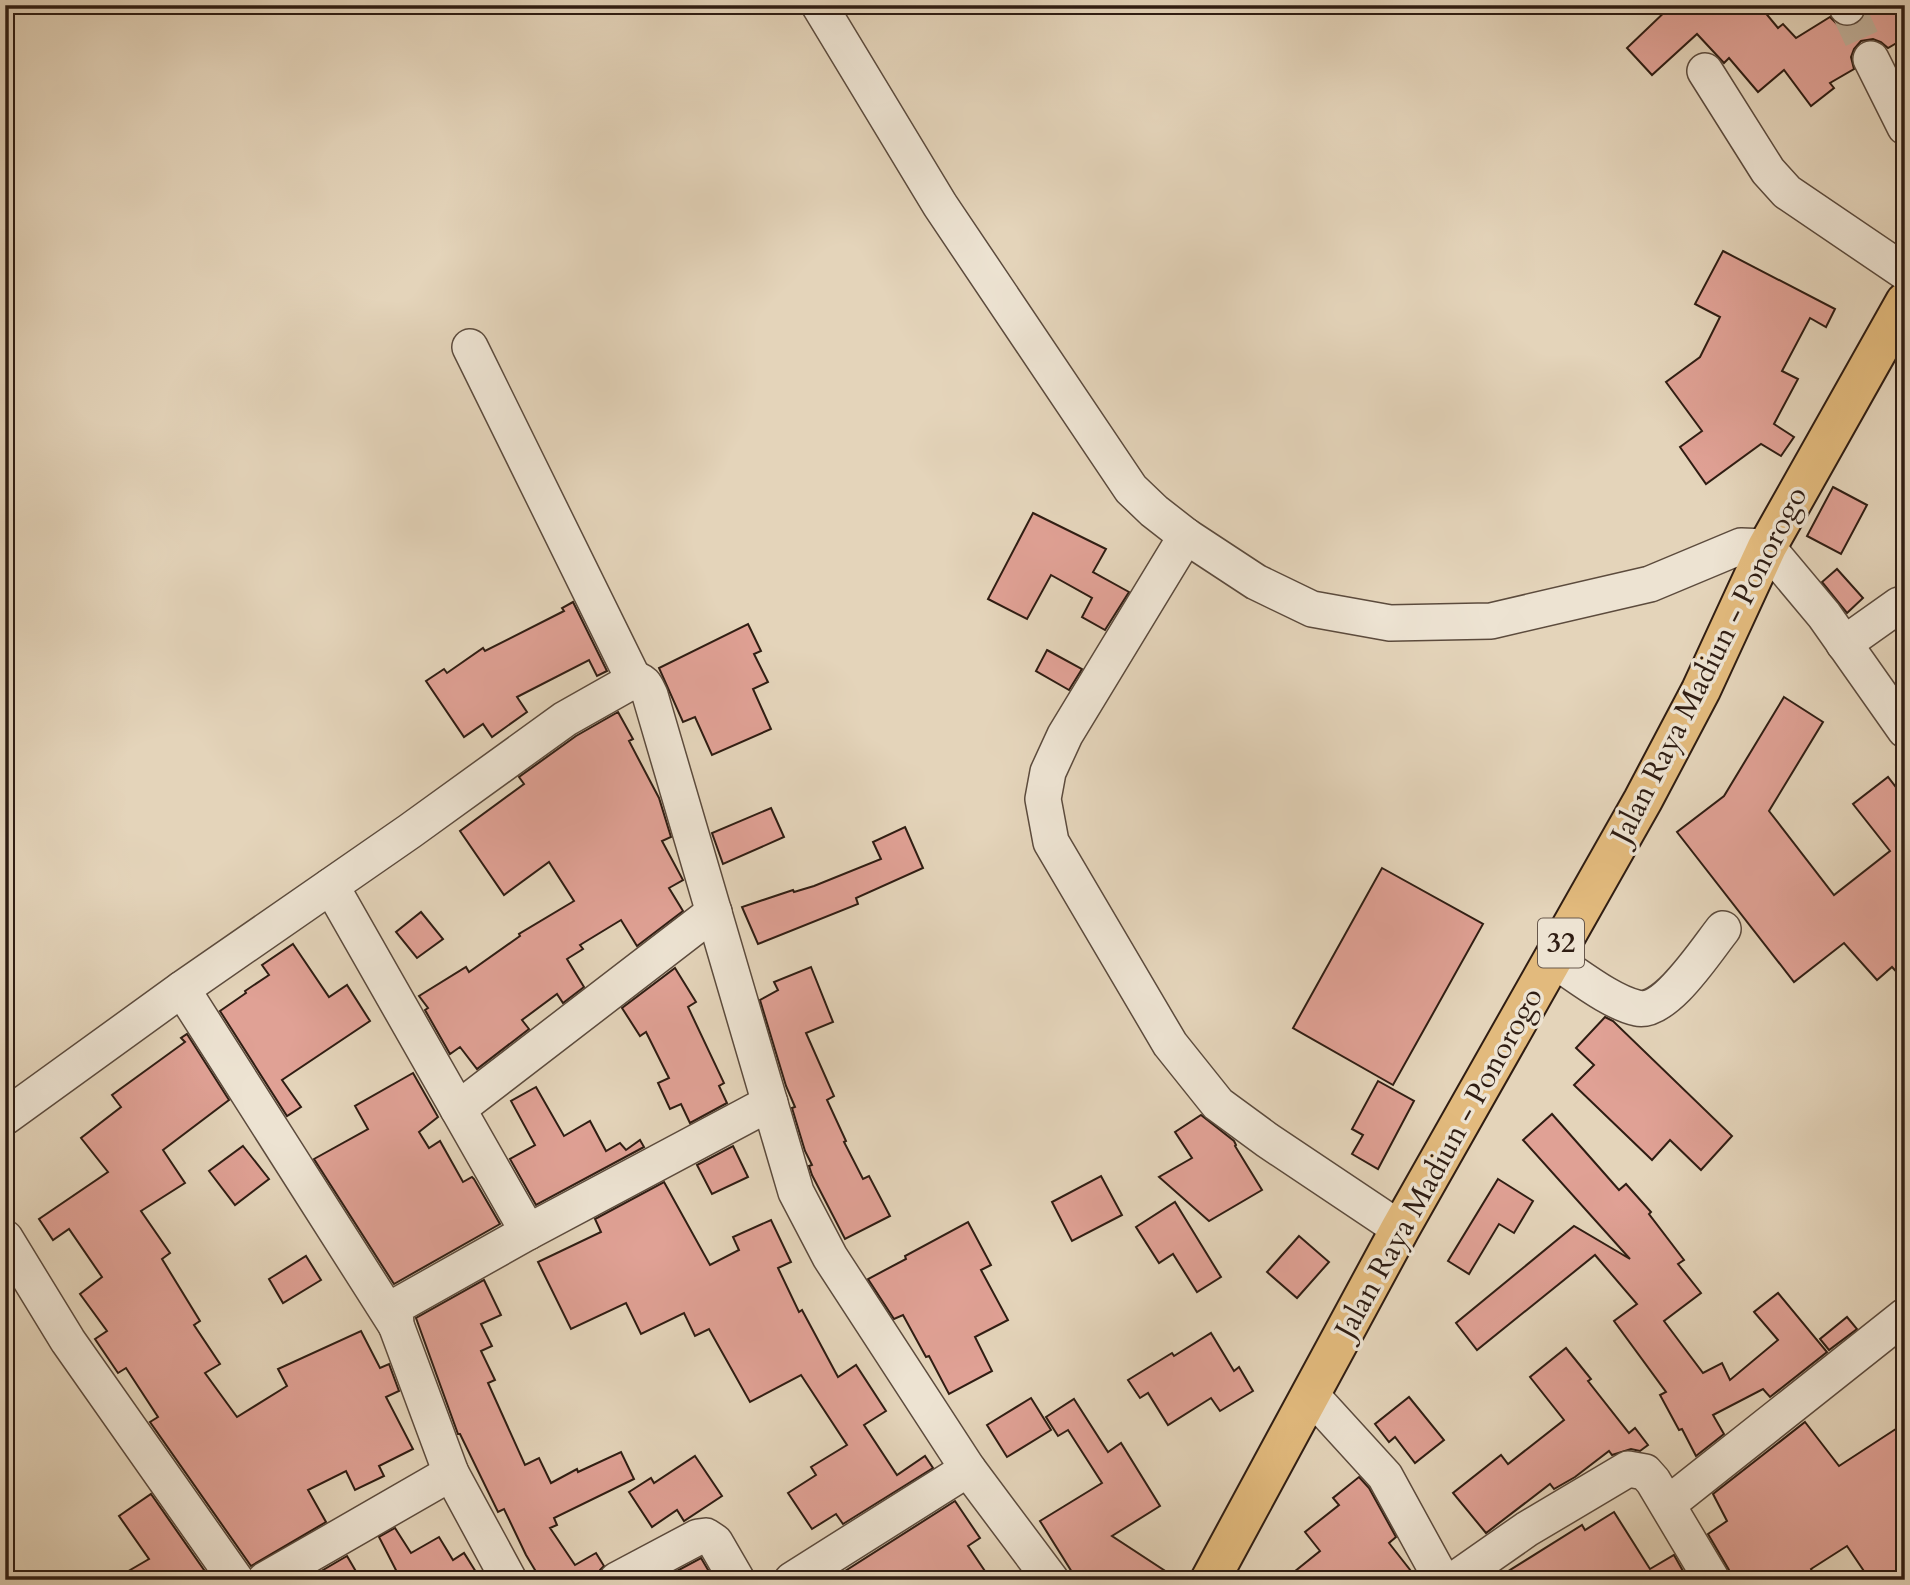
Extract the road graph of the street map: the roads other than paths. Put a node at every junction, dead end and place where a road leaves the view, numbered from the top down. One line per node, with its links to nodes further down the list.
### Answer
1 (819, 5): 8 (street)
2 (1871, 59): 4 (street)
3 (1705, 71): 5 (street)
4 (1905, 127)
5 (1905, 272)
6 (1905, 302): 9 (highway, Jalan Raya Madiun - Ponorogo / 32)
7 (470, 347): 12 (street)
8 (1186, 536): 9 (street); 22 (street)
9 (1767, 547): 11 (street); 17 (highway, Jalan Raya Madiun - Ponorogo / 32)
10 (1903, 598): 11 (street)
11 (1844, 644): 13 (street)
12 (634, 680): 14 (street); 15 (street)
13 (1905, 730)
14 (331, 886): 18 (street); 20 (street)
15 (714, 912): 19 (street); 20 (street)
16 (1723, 929): 17 (street)
17 (1552, 959): 22 (highway, Jalan Raya Madiun - Ponorogo / 32)
18 (182, 989): 21 (street); 25 (street)
19 (770, 1103): 23 (street); 28 (street)
20 (458, 1109): 23 (street)
21 (5, 1118)
22 (1400, 1229): 27 (highway, Jalan Raya Madiun - Ponorogo / 32)
23 (528, 1232): 25 (street)
24 (5, 1238): 32 (street)
25 (396, 1325): 29 (street)
26 (1899, 1334): 30 (street)
27 (1312, 1396): 38 (highway, Jalan Raya Madiun - Ponorogo / 32); 39 (street)
28 (968, 1469): 31 (street); 37 (street)
29 (451, 1473): 33 (street); 34 (street)
30 (1668, 1504): 40 (street); 41 (street)
31 (1043, 1576)
32 (236, 1580)
33 (265, 1580)
34 (509, 1580)
35 (617, 1580): 36 (street)
36 (737, 1580)
37 (792, 1580)
38 (1210, 1580)
39 (1443, 1580)
40 (1454, 1580)
41 (1712, 1580)

